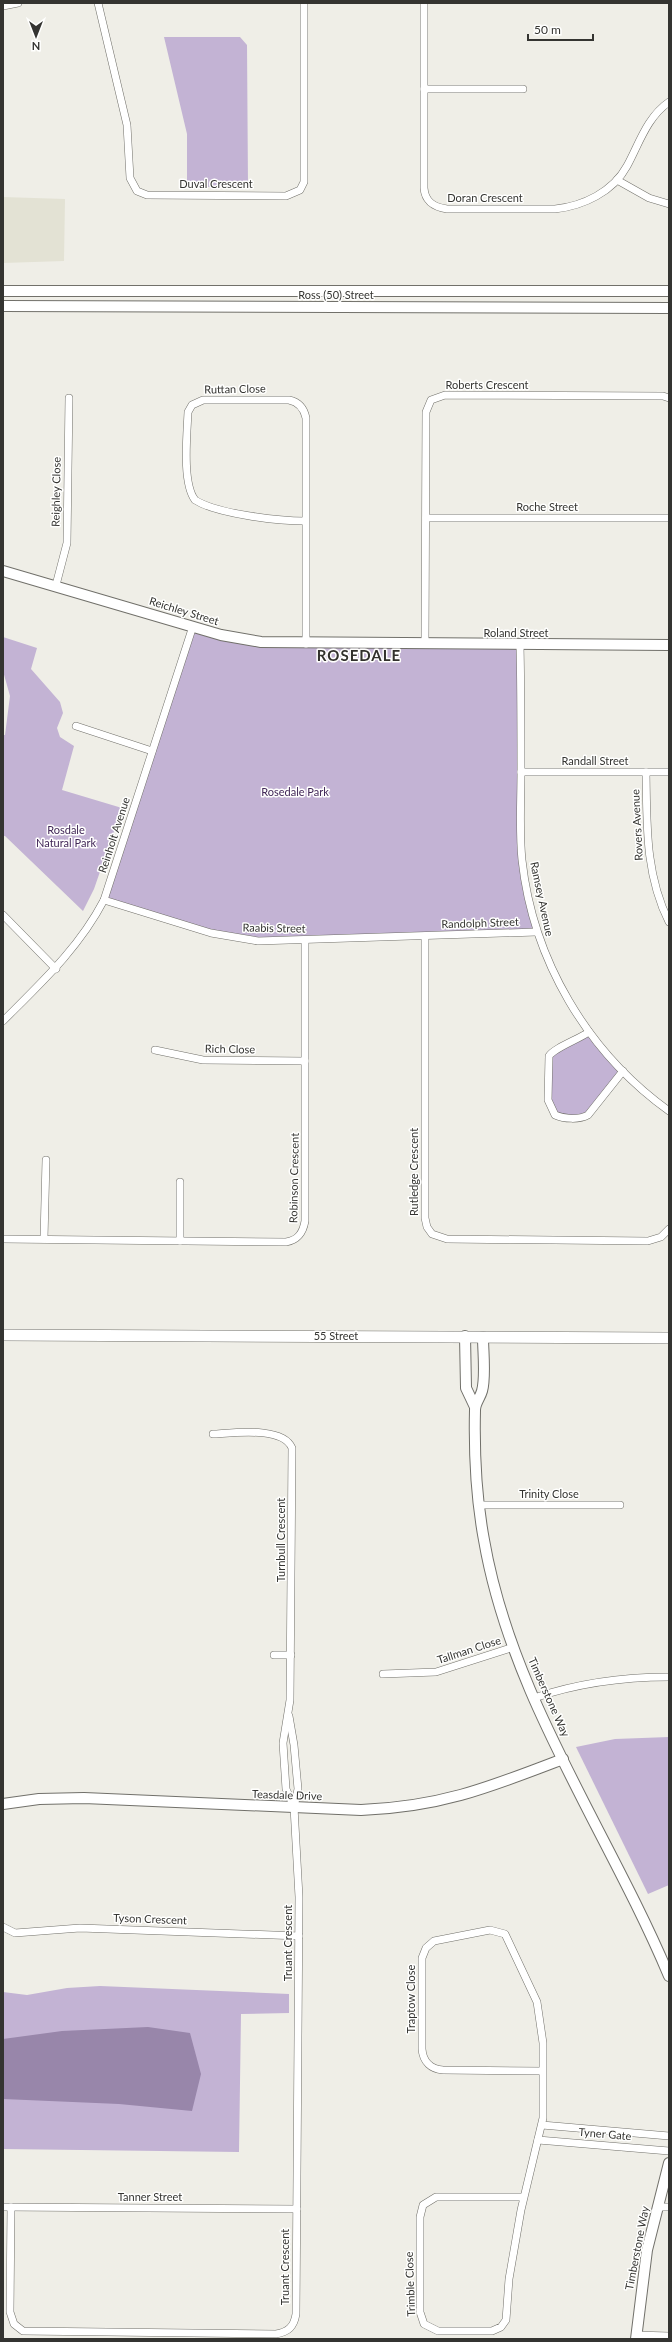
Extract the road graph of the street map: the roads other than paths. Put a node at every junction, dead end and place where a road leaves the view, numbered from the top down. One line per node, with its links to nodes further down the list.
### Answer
1 (18, 3): 5 (street)
2 (98, 3): 3 (street, Duval Crescent)
3 (304, 3)
4 (424, 3): 6 (street, Doran Crescent)
5 (3, 6)
6 (424, 89): 7 (street); 9 (street, Doran Crescent)
7 (523, 89)
8 (669, 102): 9 (street, Doran Crescent)
9 (617, 180): 10 (street)
10 (669, 204)
11 (3, 291): 12 (street, Ross (50) Street)
12 (669, 291)
13 (3, 306): 14 (street, Ross (50) Street)
14 (669, 308)
15 (69, 398): 21 (street, Reighley Close)
16 (669, 398): 17 (street, Roberts Crescent)
17 (426, 518): 18 (street, Roche Street); 25 (street, Roberts Crescent)
18 (669, 518)
19 (305, 521): 19 (street, Ruttan Close); 23 (street, Ruttan Close)
20 (3, 571): 21 (street, Reichley Street)
21 (56, 585): 22 (street, Reichley Street)
22 (193, 626): 23 (street, Reichley Street); 29 (street, Reinholt Avenue)
23 (306, 644): 24 (street, Reichley Street)
24 (363, 644): 25 (street, Roland Street)
25 (425, 644): 26 (street, Roland Street)
26 (520, 645): 27 (street, Roland Street); 30 (street, Ramsey Avenue)
27 (669, 645)
28 (76, 726): 29 (street)
29 (152, 750): 33 (street, Reinholt Avenue)
30 (521, 772): 31 (street, Randall Street); 36 (street, Ramsey Avenue)
31 (646, 772): 32 (street, Randall Street); 35 (street, Rovers Avenue)
32 (669, 772)
33 (104, 900): 38 (street, Raabis Street); 39 (street, Reinholt Avenue)
34 (3, 915): 39 (street)
35 (669, 922)
36 (536, 932): 37 (street, Randolph Street); 41 (street, Ramsey Avenue)
37 (425, 936): 38 (street, Raabis Street); 48 (street, Rutledge Crescent)
38 (304, 940): 43 (street, Robinson Crescent)
39 (56, 969): 40 (street, Reinholt Avenue)
40 (3, 1021)
41 (589, 1032): 44 (street, Ramsey Avenue); 44 (street)
42 (155, 1050): 43 (street, Rich Close)
43 (305, 1061): 51 (street, Robinson Crescent)
44 (624, 1071): 45 (street, Ramsey Avenue)
45 (669, 1111)
46 (46, 1160): 50 (street)
47 (180, 1182): 51 (street)
48 (669, 1229)
49 (3, 1239): 50 (street, Robinson Crescent)
50 (44, 1239): 51 (street, Robinson Crescent)
51 (180, 1240)
52 (3, 1335): 53 (main road, 55 Street)
53 (465, 1336): 54 (main road, 55 Street); 56 (street, Timberstone Way)
54 (483, 1337): 55 (main road, 55 Street); 56 (street, Timberstone Way)
55 (669, 1338)
56 (475, 1407): 58 (street, Timberstone Way)
57 (213, 1434): 62 (street, Turnbull Crescent)
58 (479, 1505): 59 (street, Trinity Close); 60 (street, Timberstone Way)
59 (620, 1505)
60 (514, 1646): 63 (street, Tallman Close); 65 (street, Timberstone Way)
61 (274, 1655): 62 (street)
62 (291, 1655): 66 (street, Turnbull Crescent)
63 (383, 1674)
64 (669, 1677): 65 (street)
65 (534, 1698): 67 (street, Timberstone Way)
66 (289, 1716): 69 (street, Turnbull Crescent); 69 (street, Turnbull Crescent)
67 (563, 1759): 69 (street, Teasdale Drive); 72 (street, Timberstone Way)
68 (3, 1804): 69 (street, Teasdale Drive)
69 (294, 1807): 71 (street, Truant Crescent)
70 (3, 1927): 71 (street, Tyson Crescent)
71 (299, 1936): 84 (street, Truant Crescent)
72 (669, 1976)
73 (543, 2071): 73 (street, Traptow Close); 74 (street, Traptow Close)
74 (542, 2125): 75 (street, Tyner Gate); 76 (street, Trimble Close)
75 (669, 2136)
76 (538, 2140): 77 (street, Tyner Gate); 79 (street, Trimble Close)
77 (669, 2151)
78 (669, 2163): 81 (street, Timberstone Way)
79 (524, 2197): 79 (street, Trimble Close)
80 (3, 2207): 83 (street, Tanner Street)
81 (657, 2207): 82 (street); 86 (street, Timberstone Way)
82 (669, 2207)
83 (11, 2208): 84 (street, Tanner Street); 84 (street, Truant Crescent)
84 (296, 2209)
85 (669, 2336): 86 (street)
86 (636, 2337)

